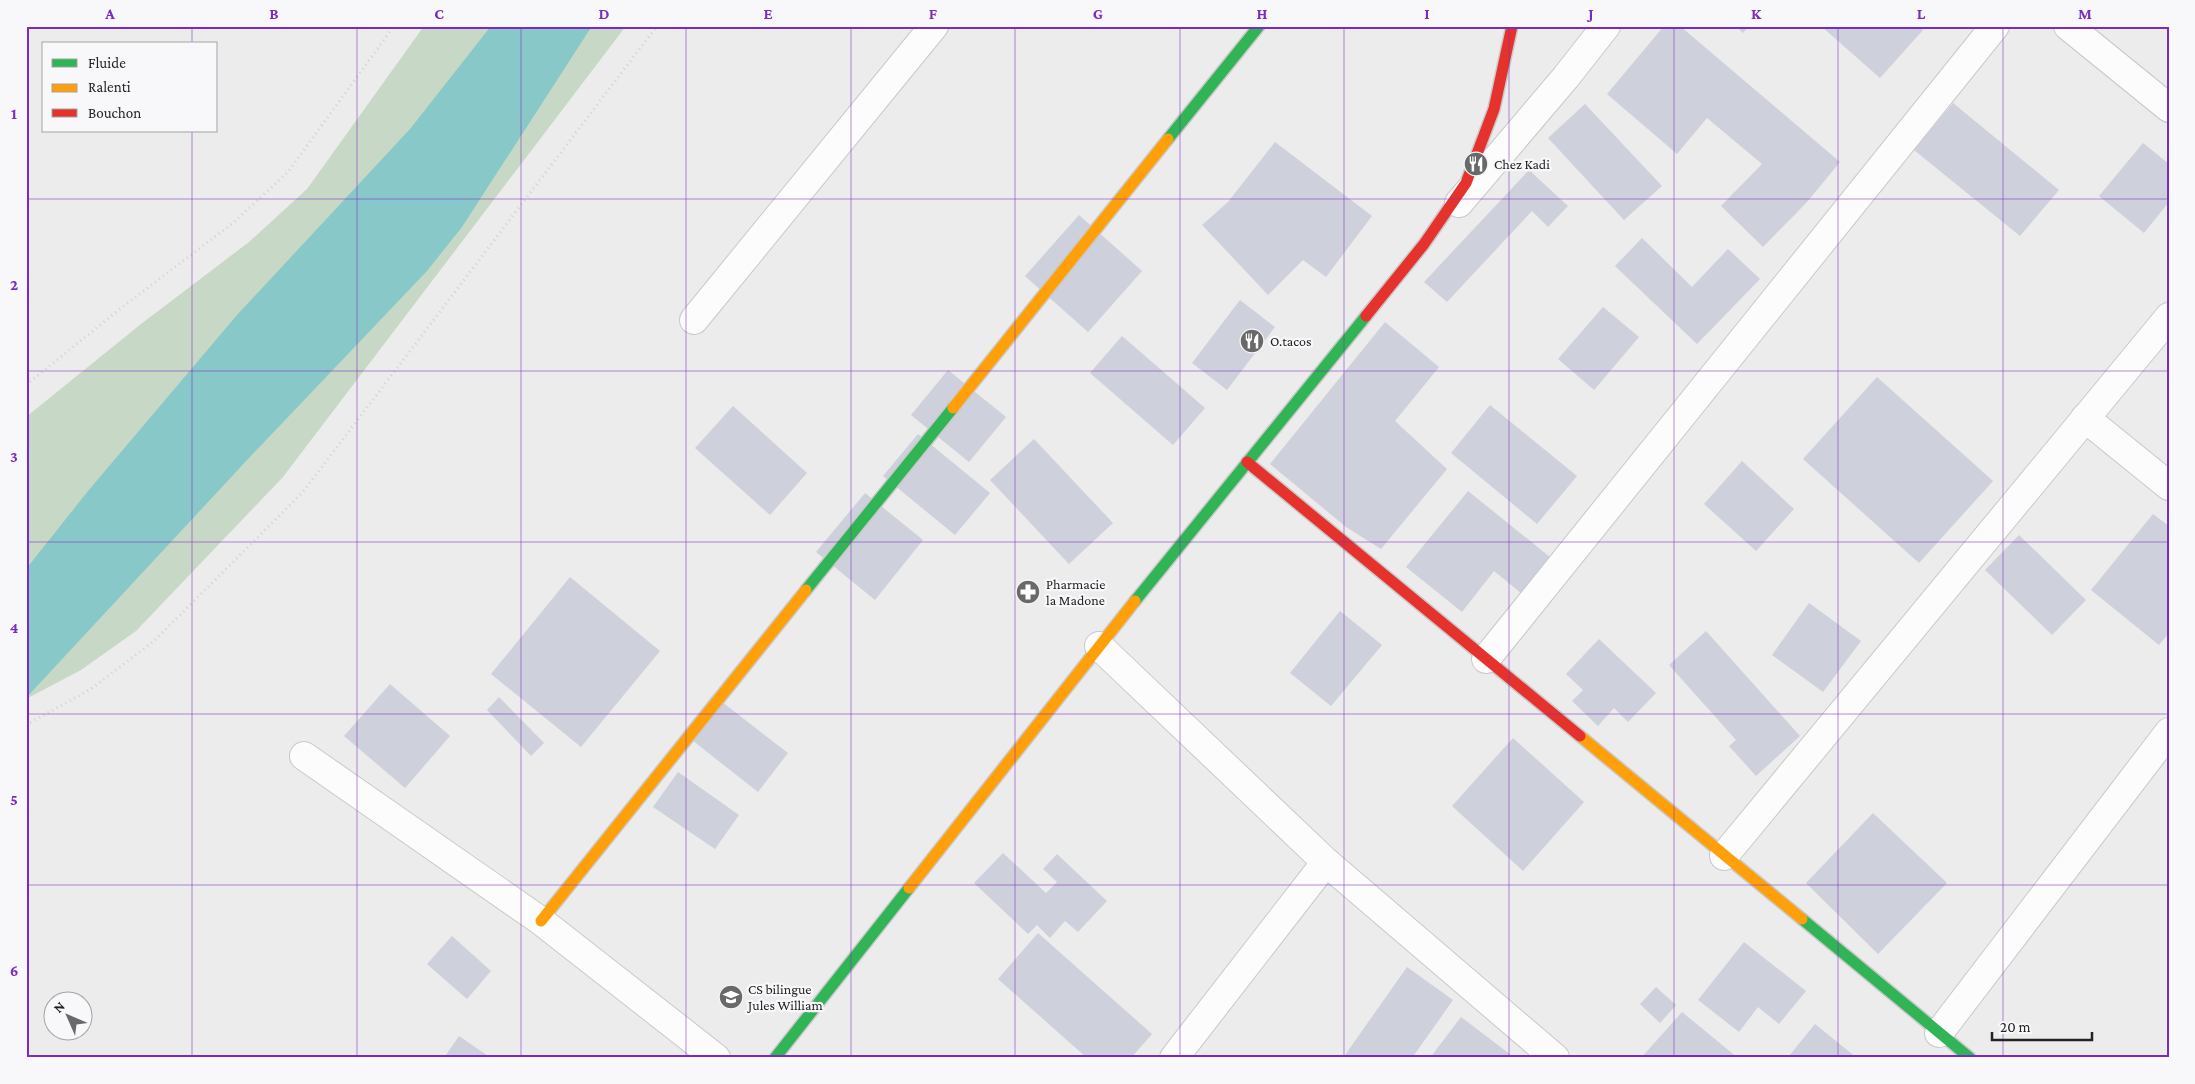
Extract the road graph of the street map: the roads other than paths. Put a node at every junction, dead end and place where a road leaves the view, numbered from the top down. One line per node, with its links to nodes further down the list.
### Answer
1 (934, 26): 10 (street)
2 (1259, 26): 20 (street)
3 (1512, 26): 8 (street)
4 (1606, 26): 8 (street)
5 (1995, 26): 15 (street)
6 (2068, 26): 7 (street)
7 (2169, 108)
8 (1424, 244): 12 (street)
9 (2169, 316): 11 (street)
10 (694, 320)
11 (2085, 418): 13 (street); 18 (street)
12 (1247, 462): 14 (street); 15 (street)
13 (2169, 486)
14 (1099, 646): 19 (street); 23 (street)
15 (1486, 659): 18 (street)
16 (2169, 732): 21 (street)
17 (304, 756): 20 (street)
18 (1724, 856): 21 (street)
19 (1326, 862): 24 (street); 25 (street)
20 (542, 921): 22 (street)
21 (1939, 1033): 26 (street)
22 (716, 1058)
23 (775, 1058)
24 (1174, 1058)
25 (1554, 1058)
26 (1970, 1058)

